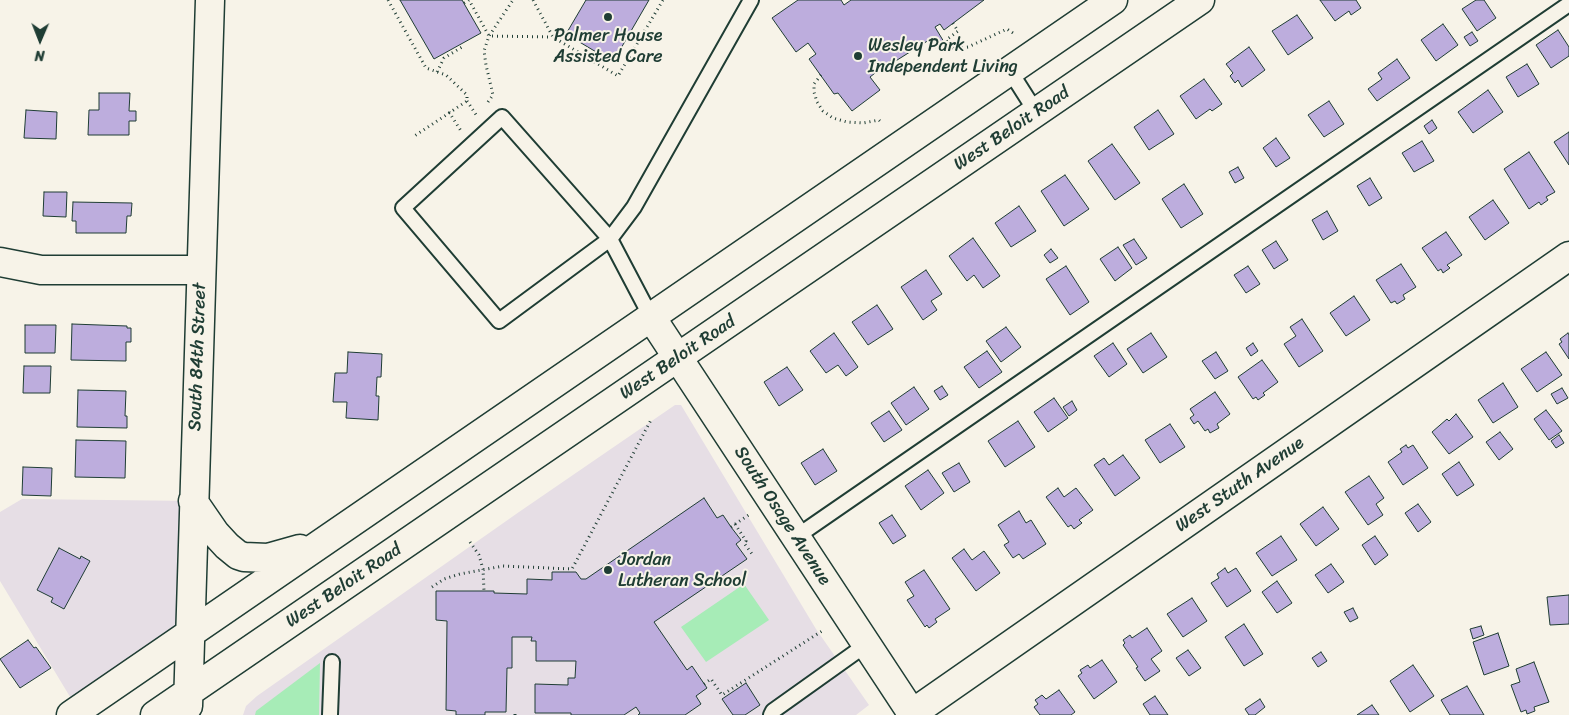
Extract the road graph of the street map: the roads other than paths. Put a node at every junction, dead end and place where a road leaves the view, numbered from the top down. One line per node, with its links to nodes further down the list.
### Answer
1 (210, 0): 11 (main road, South 84th Street)
2 (751, 0): 8 (lane)
3 (1200, 0): 7 (main road, West Beloit Road)
4 (1099, 4): 6 (main road)
5 (1569, 4): 15 (lane)
6 (1010, 71): 7 (lane); 12 (main road)
7 (1036, 112): 13 (main road, West Beloit Road)
8 (610, 239): 8 (lane); 12 (lane)
9 (1569, 256): 21 (main road, West Stuth Avenue)
10 (0, 262): 11 (main road)
11 (201, 270): 14 (main road, South 84th Street)
12 (651, 317): 13 (main road, South Osage Avenue); 16 (main road)
13 (678, 358): 15 (main road, South Osage Avenue); 20 (main road, West Beloit Road)
14 (193, 501): 16 (main road); 17 (main road, South 84th Street)
15 (796, 537): 18 (main road, South Osage Avenue)
16 (327, 538): 17 (main road)
17 (190, 632): 20 (main road, South 84th Street); 22 (main road)
18 (867, 644): 21 (main road, South Osage Avenue); 25 (lane)
19 (332, 662): 24 (lane)
20 (188, 704): 23 (main road, West Beloit Road)
21 (911, 714)
22 (71, 715)
23 (155, 715)
24 (330, 715)
25 (771, 715)

